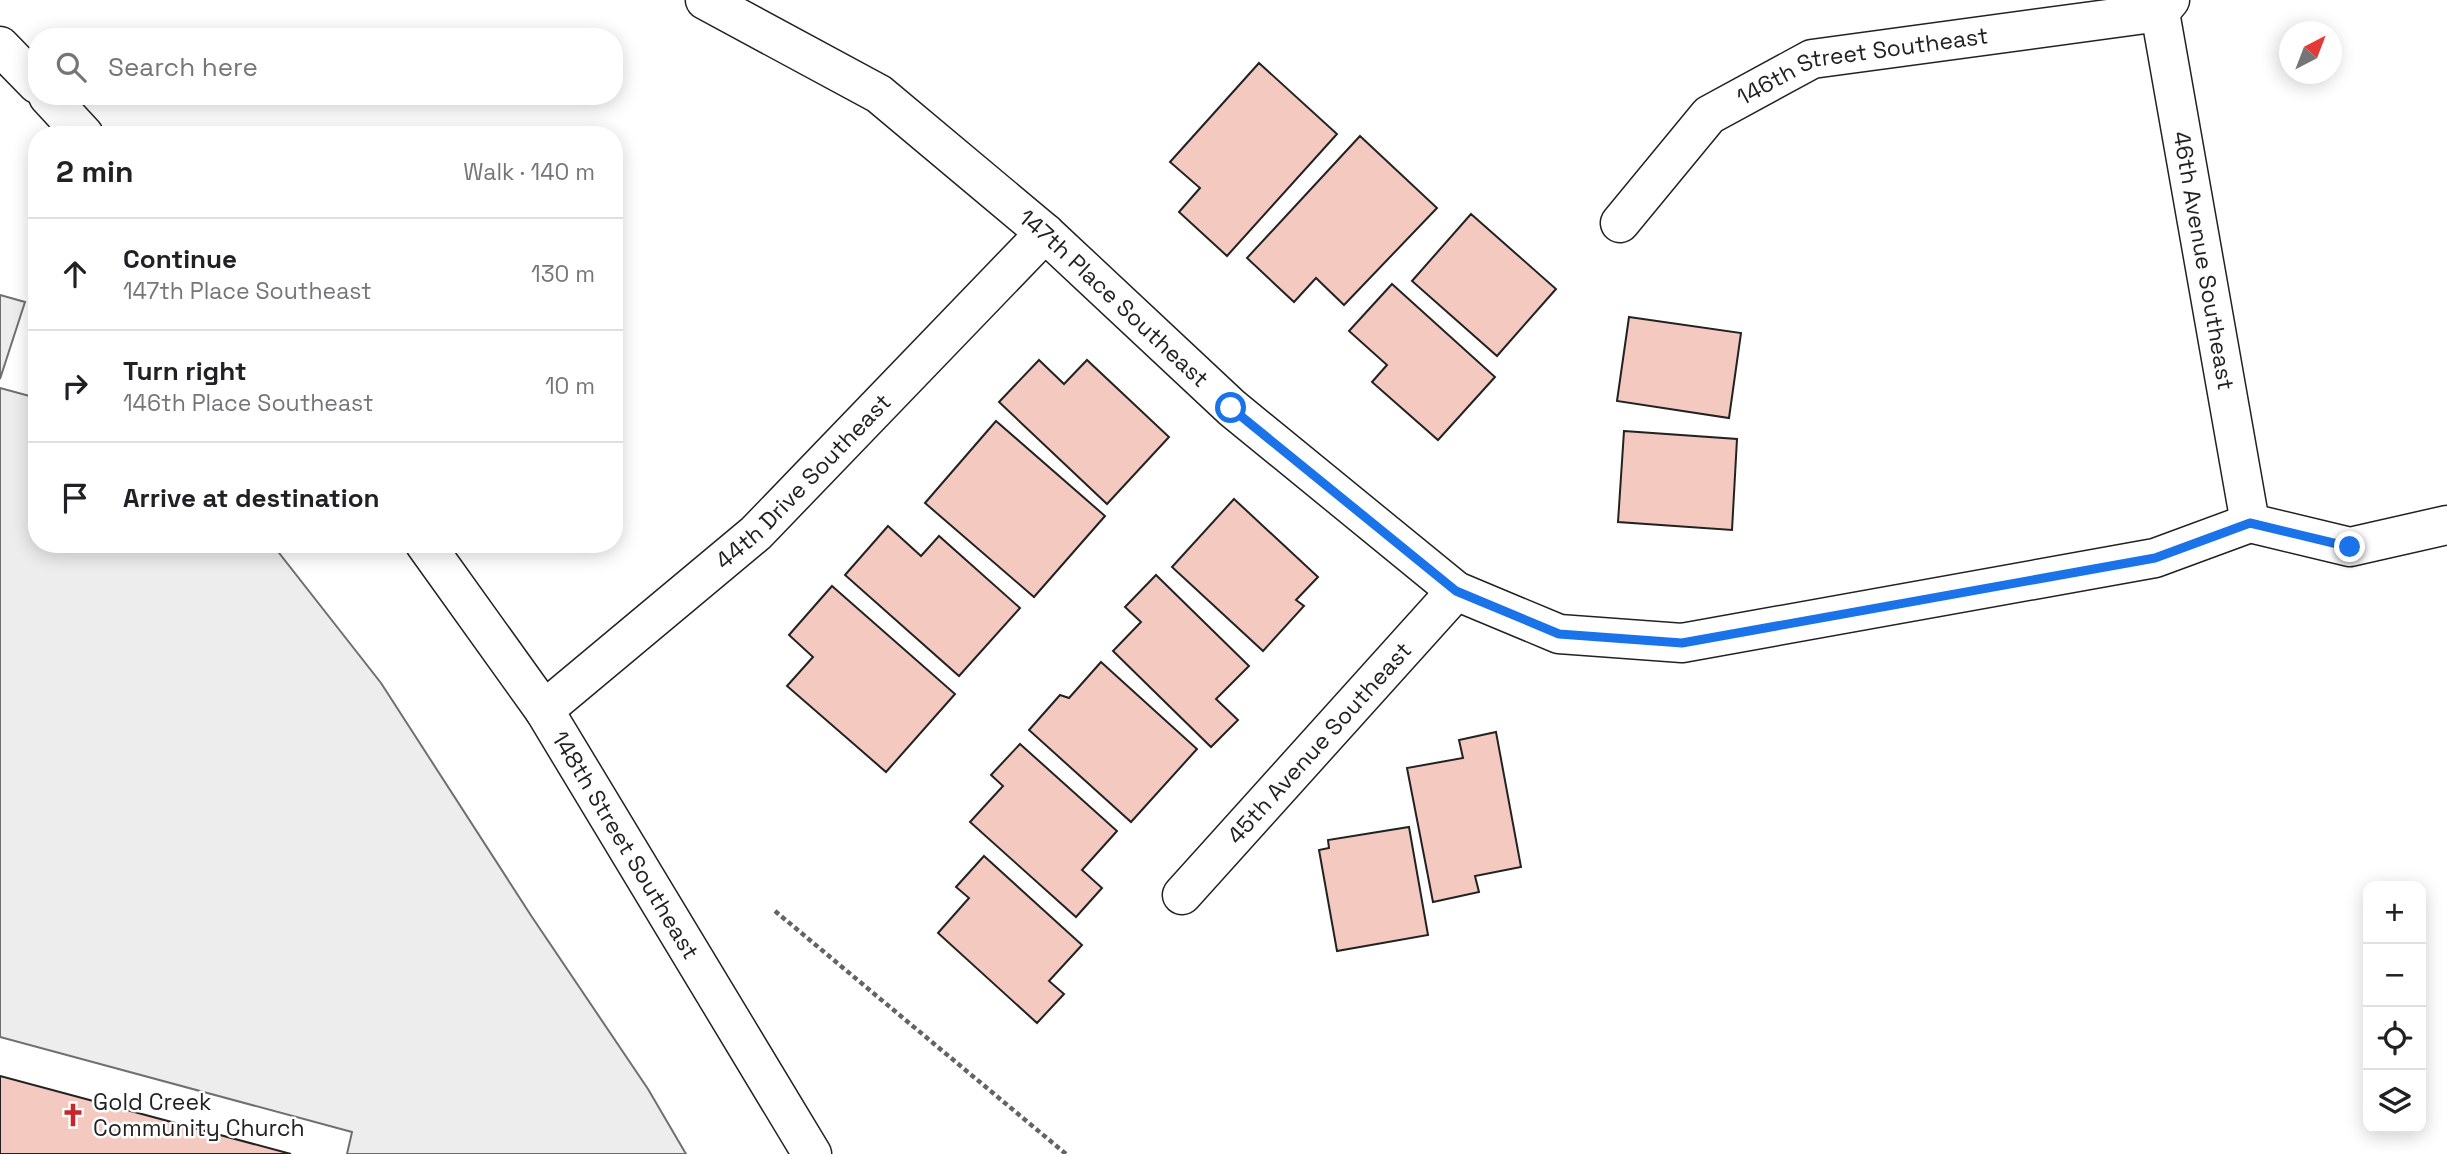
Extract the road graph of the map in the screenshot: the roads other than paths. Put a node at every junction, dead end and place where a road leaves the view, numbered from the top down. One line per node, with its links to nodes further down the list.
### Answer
1 (705, 0): 8 (street, 147th Place Southeast)
2 (2165, 6): 7 (street, 146th Street Southeast); 9 (street, 46th Avenue Southeast)
3 (0, 46): 4 (street)
4 (28, 75)
5 (56, 105): 6 (street)
6 (76, 126)
7 (1620, 223)
8 (1045, 233): 12 (street, 147th Place Southeast); 13 (street, 44th Drive Southeast)
9 (2250, 523): 10 (street); 12 (street, 147th Place Southeast)
10 (2447, 526)
11 (431, 553): 13 (street, 148th Street Southeast)
12 (1456, 591): 14 (street, 45th Avenue Southeast)
13 (544, 710): 15 (street, 148th Street Southeast)
14 (1182, 895)
15 (812, 1154)

